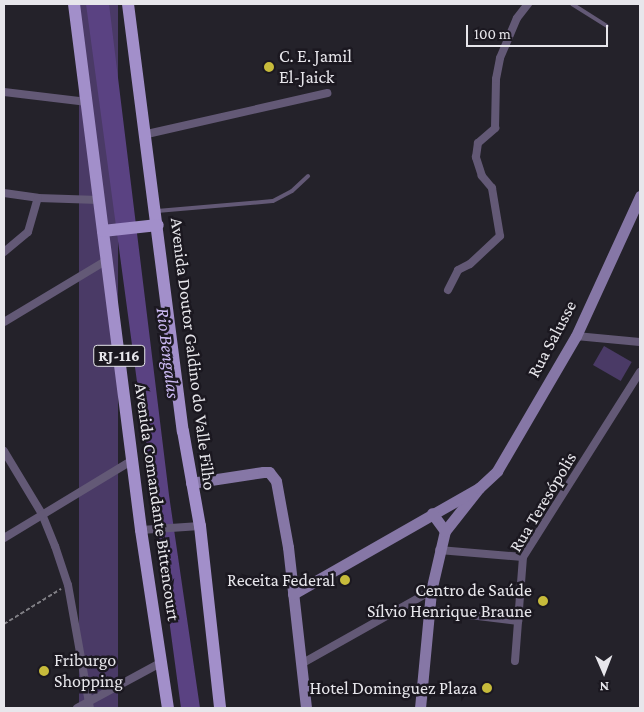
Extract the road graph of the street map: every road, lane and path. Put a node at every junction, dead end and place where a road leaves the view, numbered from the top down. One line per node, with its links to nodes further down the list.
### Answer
1 (74, 4): 8 (main road, Avenida Comandante Bittencourt / RJ-116)
2 (128, 4): 9 (main road, Avenida Doutor Galdino do Valle Filho)
3 (528, 4): 20 (street)
4 (572, 4): 5 (lane)
5 (607, 26)
6 (4, 92): 8 (street)
7 (327, 93): 9 (street)
8 (87, 102): 14 (main road, Avenida Comandante Bittencourt / RJ-116)
9 (147, 134): 15 (main road, Avenida Doutor Galdino do Valle Filho)
10 (308, 176): 15 (lane)
11 (4, 193): 13 (street)
12 (640, 196): 22 (street, Rua Salusse)
13 (38, 198): 14 (street); 18 (street)
14 (99, 200): 17 (main road, Avenida Comandante Bittencourt / RJ-116)
15 (157, 211): 16 (main road, Avenida Doutor Galdino do Valle Filho)
16 (153, 226): 17 (main road); 27 (main road, Avenida Doutor Galdino do Valle Filho)
17 (108, 231): 19 (main road, Avenida Comandante Bittencourt / RJ-116)
18 (4, 252)
19 (106, 260): 21 (street); 26 (main road, Avenida Comandante Bittencourt / RJ-116)
20 (448, 290)
21 (4, 322)
22 (576, 336): 23 (street); 28 (street, Rua Salusse)
23 (640, 342)
24 (640, 372): 36 (street, Rua Teresópolis)
25 (4, 452): 29 (street)
26 (133, 460): 29 (street); 32 (main road, Avenida Comandante Bittencourt / RJ-116)
27 (191, 483): 31 (main road, Avenida Doutor Galdino do Valle Filho); 39 (street)
28 (479, 488): 30 (street); 33 (street, Rua Salusse)
29 (42, 514): 34 (street); 37 (street)
30 (432, 514): 33 (street); 39 (street)
31 (200, 526): 32 (street); 50 (main road, Avenida Doutor Galdino do Valle Filho)
32 (141, 530): 43 (main road, Avenida Comandante Bittencourt / RJ-116)
33 (445, 531): 35 (street)
34 (4, 538)
35 (439, 550): 36 (street); 38 (street)
36 (523, 557): 41 (street, Rua Teresópolis)
37 (68, 585): 42 (path); 47 (street)
38 (431, 590): 40 (street); 45 (street)
39 (293, 594): 45 (street)
40 (429, 610): 41 (street); 46 (street)
41 (518, 621): 44 (street, Rua Teresópolis)
42 (4, 624)
43 (162, 662): 47 (street); 49 (main road, Avenida Comandante Bittencourt / RJ-116)
44 (516, 662)
45 (301, 664): 51 (street)
46 (421, 704): 52 (street)
47 (89, 705): 48 (street)
48 (77, 708)
49 (168, 708)
50 (220, 708)
51 (306, 708)
52 (411, 708)

